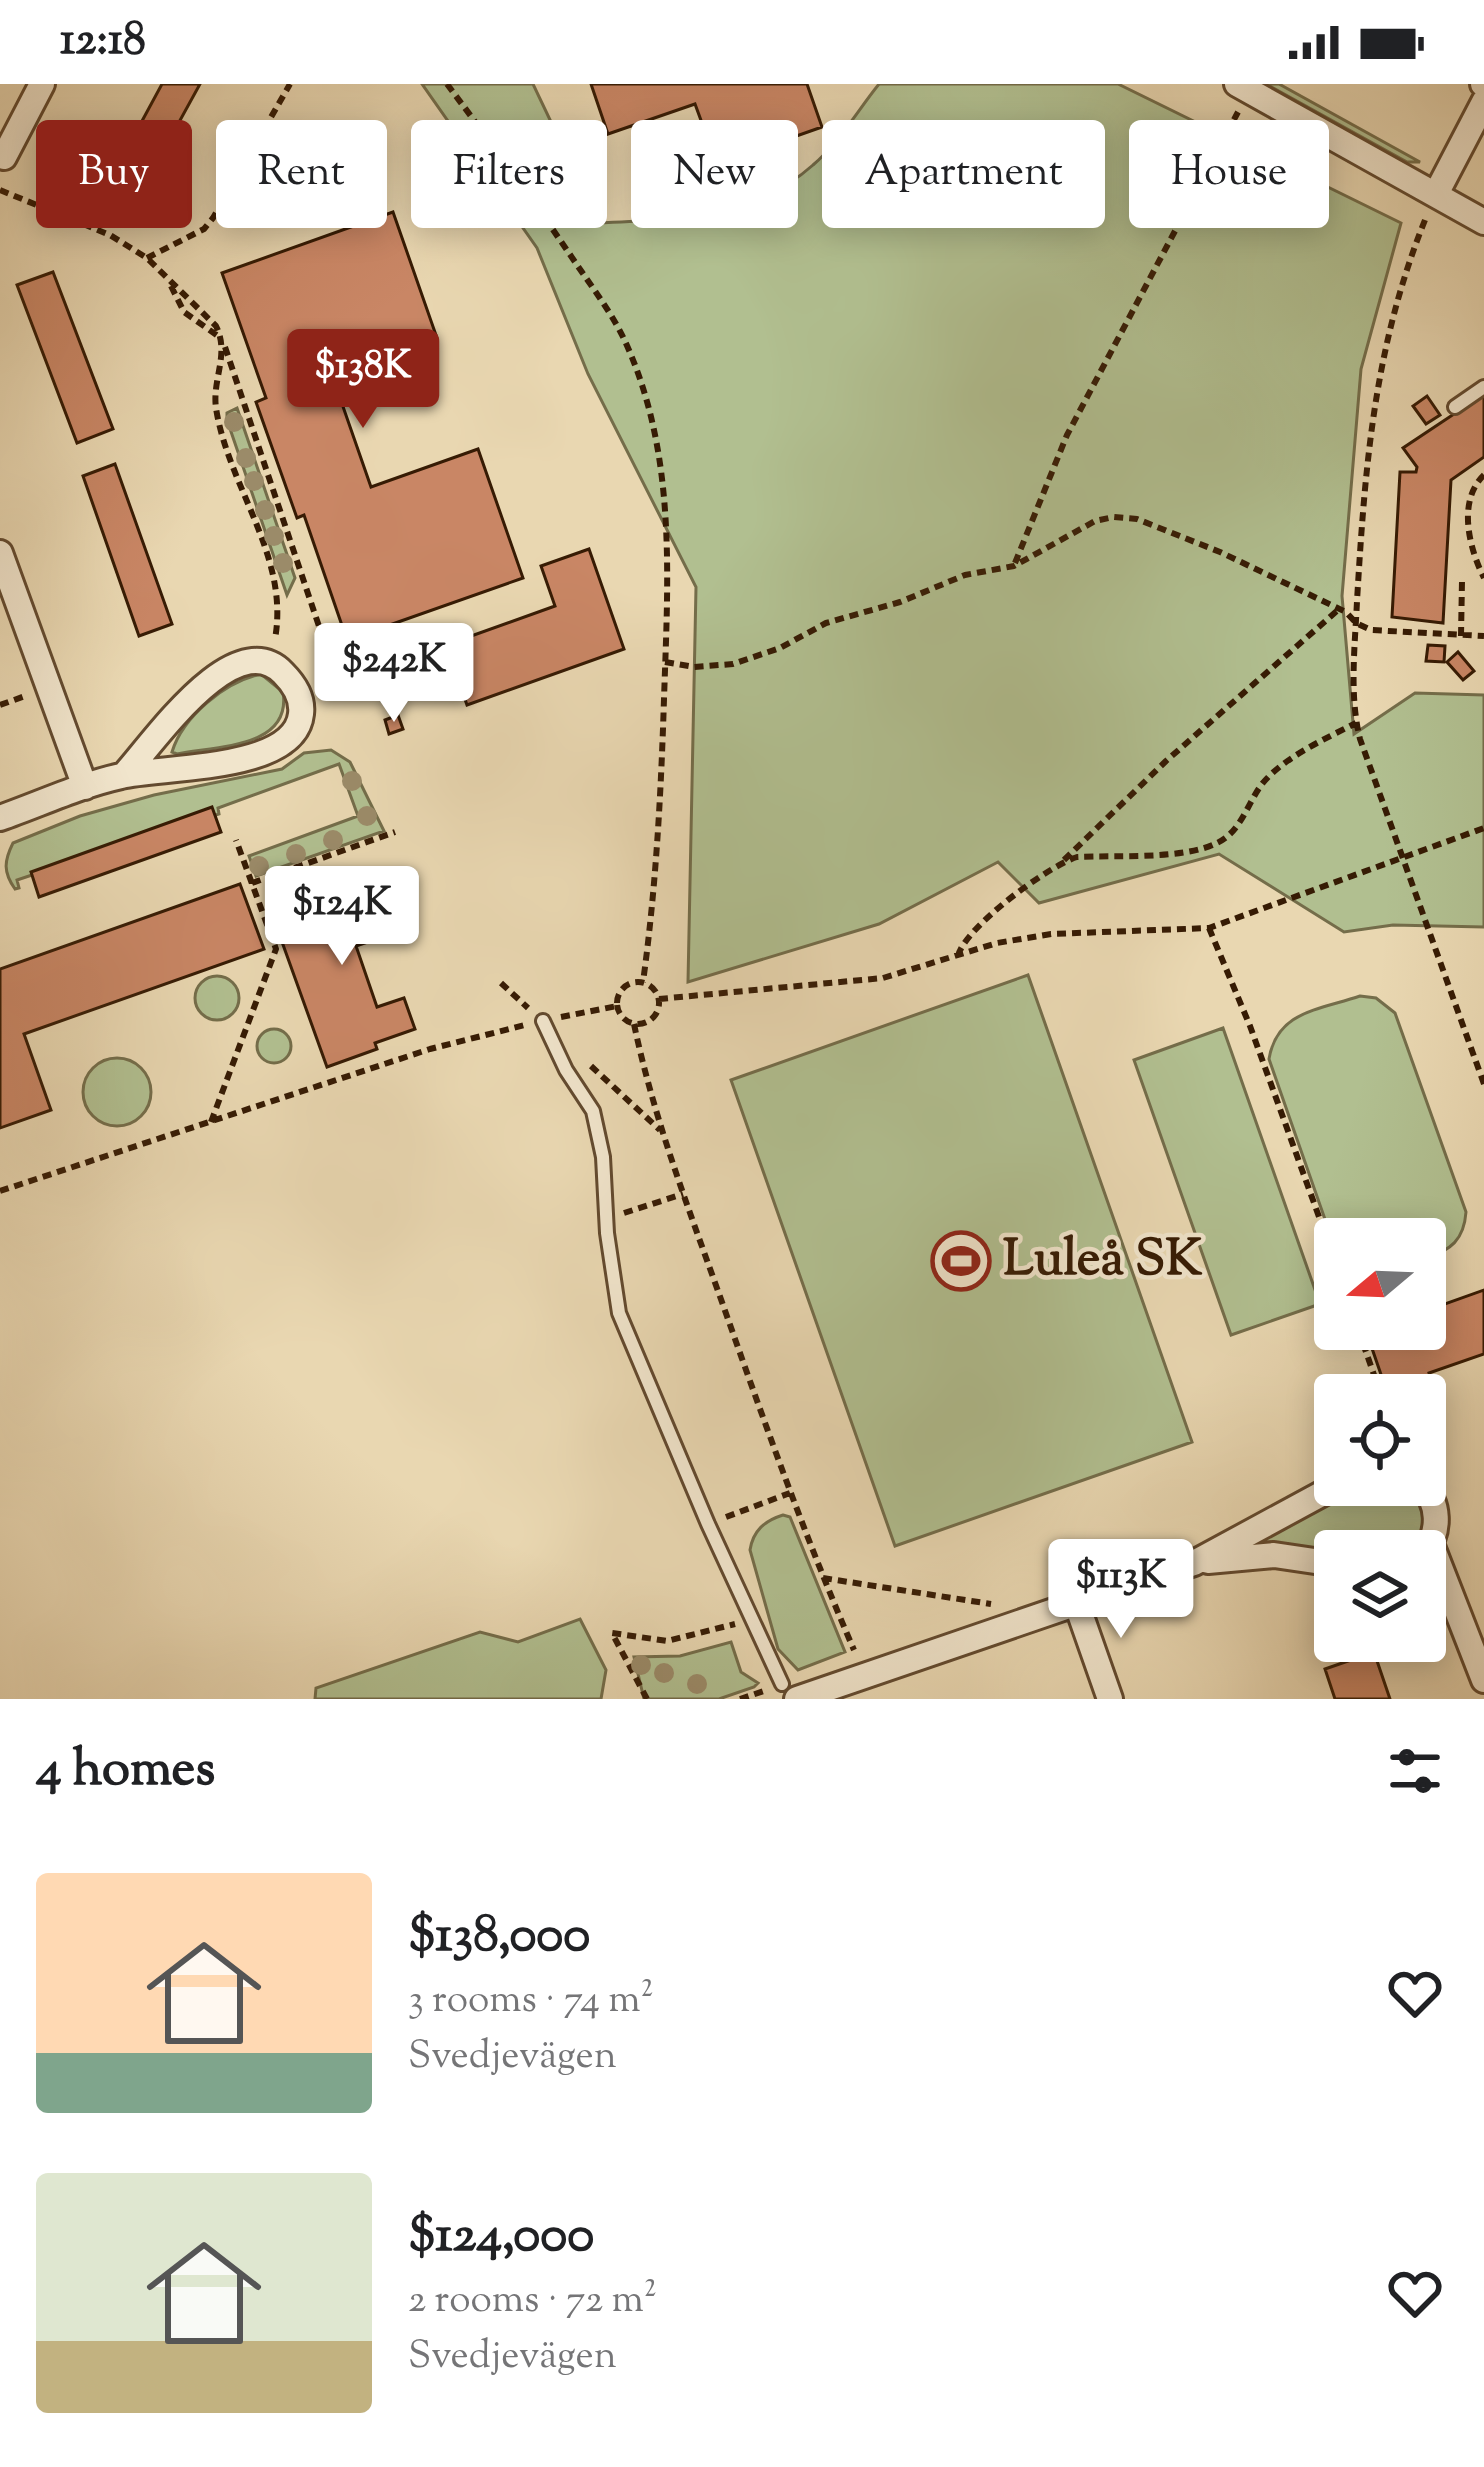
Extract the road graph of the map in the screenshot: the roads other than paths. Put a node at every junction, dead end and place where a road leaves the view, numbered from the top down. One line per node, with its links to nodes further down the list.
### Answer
1 (42, 84): 4 (street)
2 (1243, 87): 5 (street)
3 (1484, 102): 5 (street)
4 (4, 157)
5 (1436, 194): 6 (street)
6 (1484, 222)
7 (1484, 387): 8 (lane)
8 (1455, 407)
9 (0, 553): 11 (street)
10 (124, 775): 10 (street); 11 (street)
11 (85, 788): 12 (street)
12 (0, 818)
13 (543, 1021): 20 (lane)
14 (1314, 1498): 16 (street)
15 (1314, 1561): 16 (street)
16 (1194, 1563): 18 (street)
17 (1446, 1590): 19 (street)
18 (1076, 1602): 20 (street); 21 (street)
19 (1484, 1679)
20 (790, 1692)
21 (1110, 1699)

